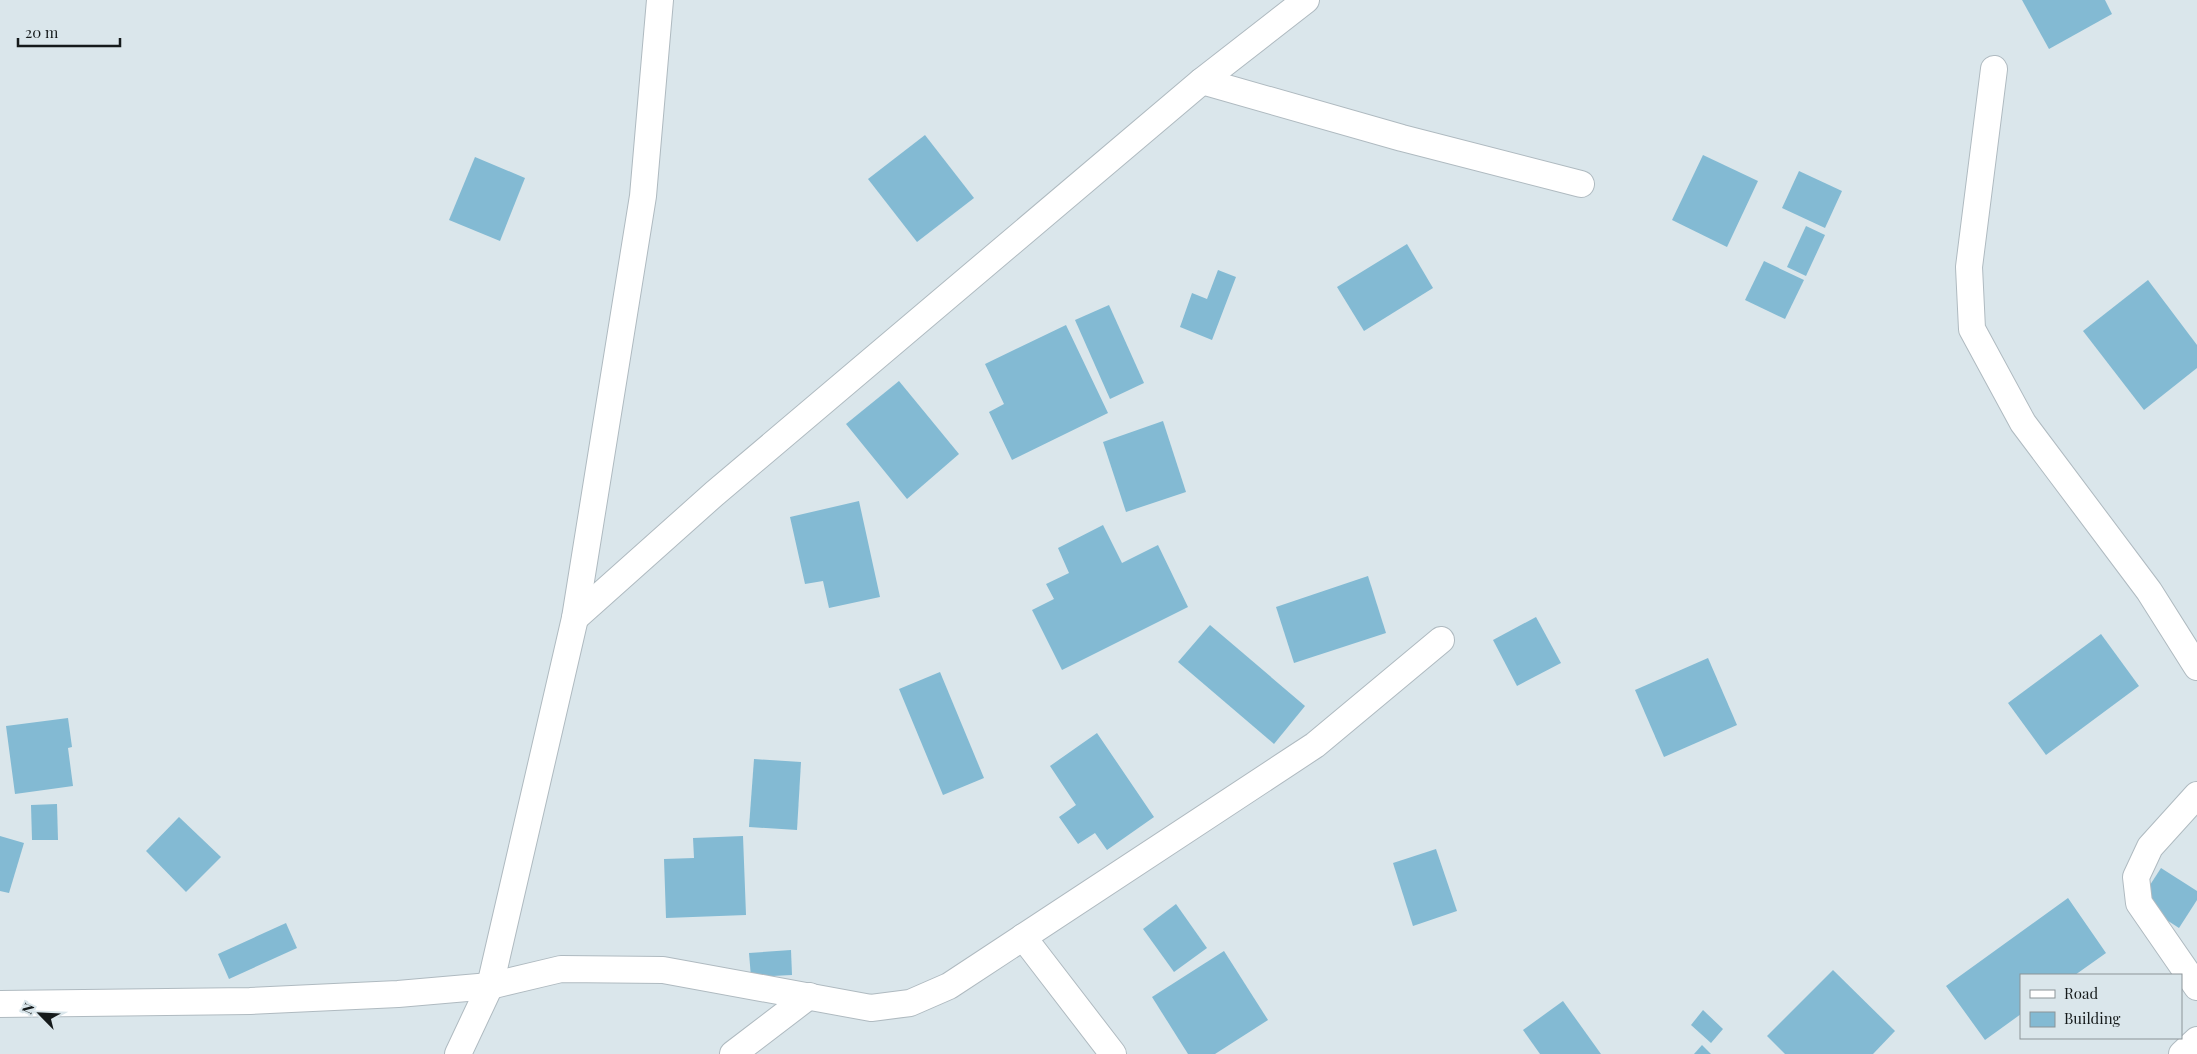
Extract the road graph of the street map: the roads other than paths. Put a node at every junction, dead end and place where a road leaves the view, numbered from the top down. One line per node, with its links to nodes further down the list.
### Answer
1 (660, 0): 6 (street)
2 (1306, 0): 4 (street)
3 (1994, 69): 8 (street)
4 (1202, 82): 5 (street); 6 (street)
5 (1581, 184)
6 (575, 618): 11 (street)
7 (1441, 640): 10 (street)
8 (2197, 667)
9 (2197, 794): 12 (street)
10 (1023, 937): 13 (street); 18 (street)
11 (490, 986): 13 (street); 14 (street); 16 (street)
12 (2197, 987)
13 (809, 996): 17 (street)
14 (0, 1004)
15 (2197, 1040): 19 (street)
16 (458, 1054)
17 (733, 1054)
18 (1113, 1054)
19 (2182, 1054)

